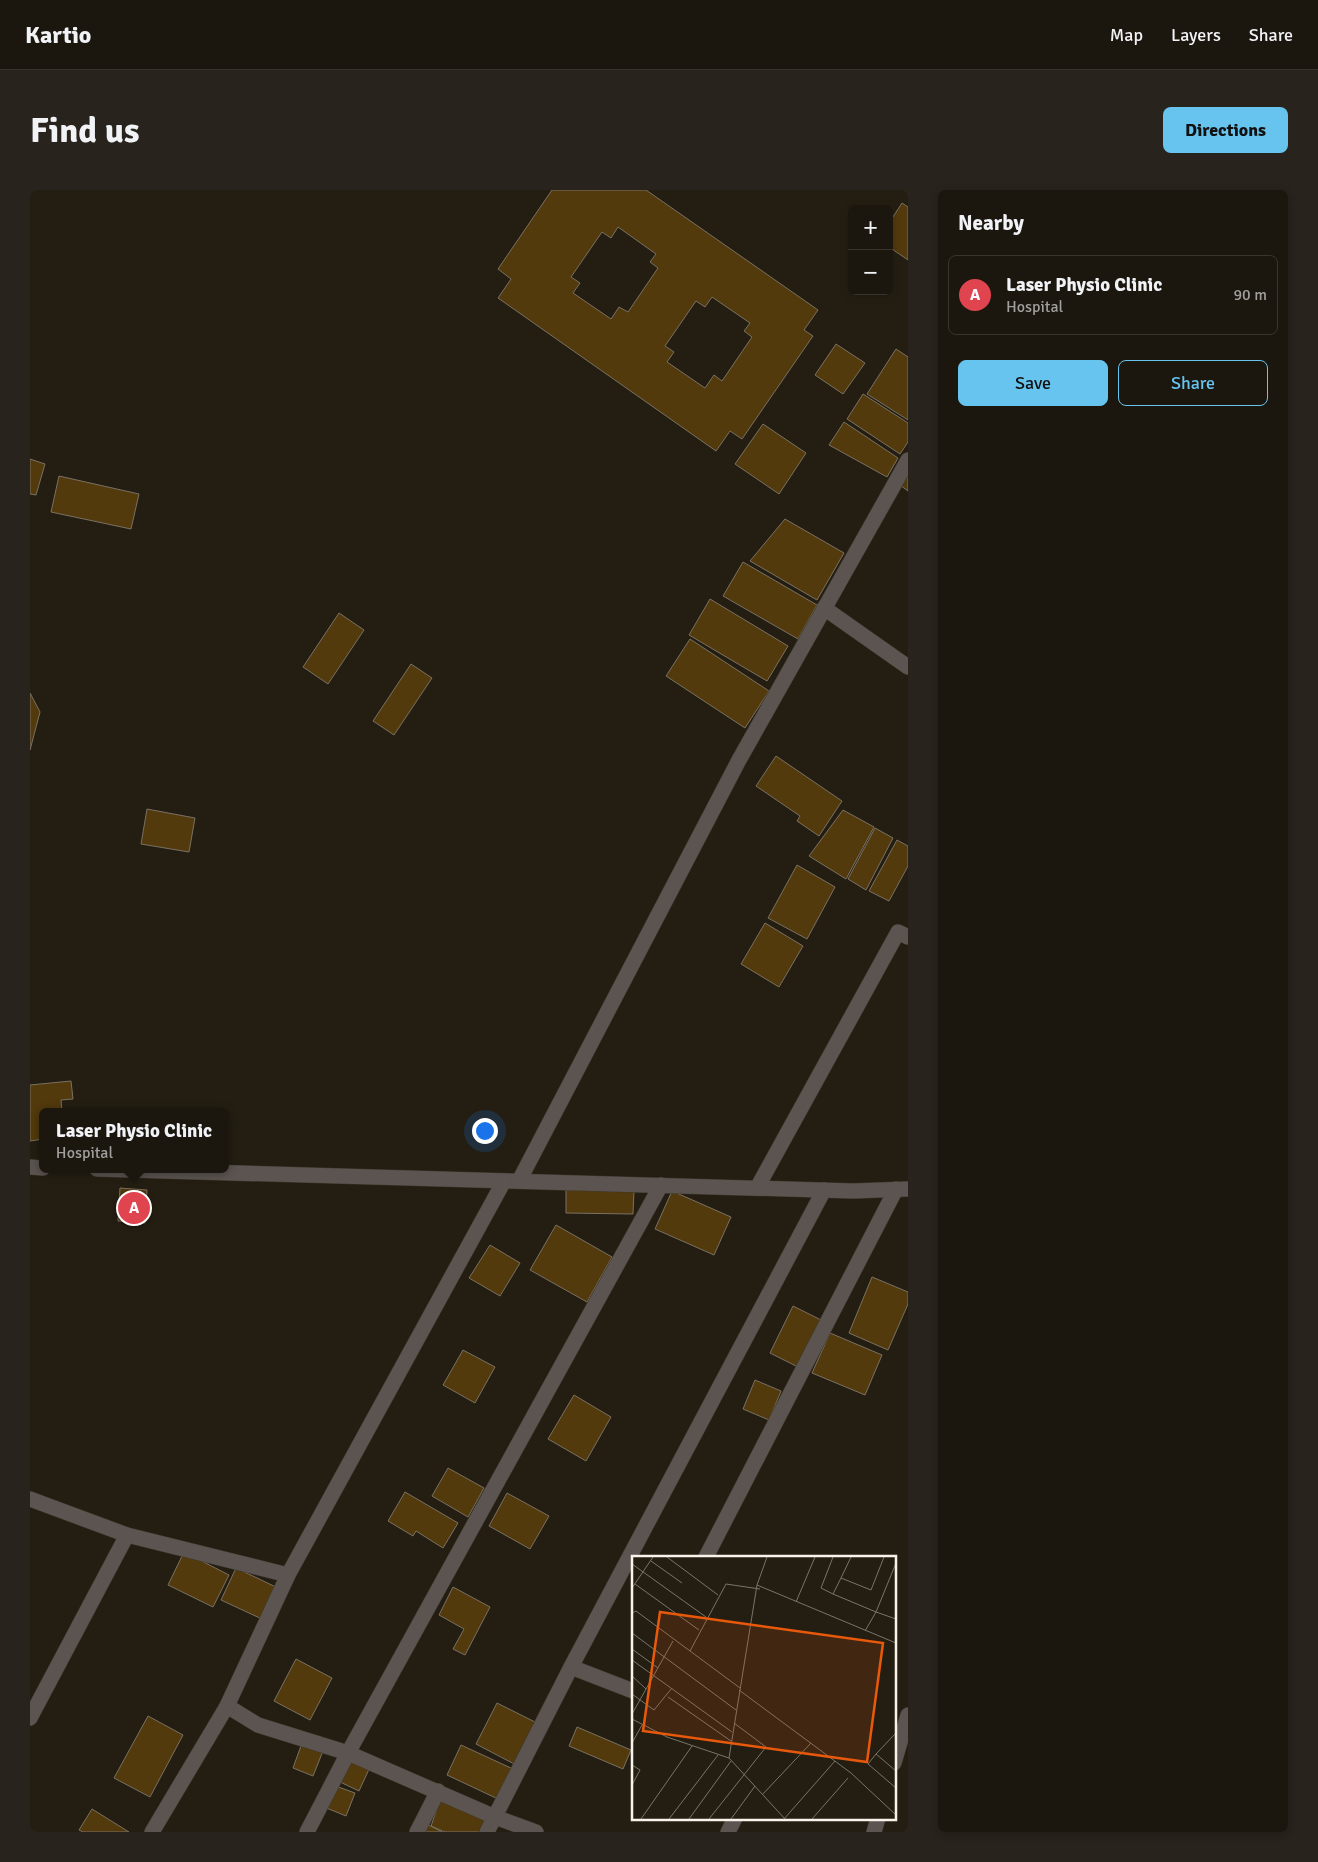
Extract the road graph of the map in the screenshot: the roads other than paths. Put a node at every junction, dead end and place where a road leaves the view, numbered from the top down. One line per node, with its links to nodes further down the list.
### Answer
1 (908, 460): 2 (street)
2 (824, 608): 3 (street); 6 (street)
3 (908, 667)
4 (908, 937): 8 (street)
5 (229, 1173): 6 (street)
6 (511, 1181): 7 (street); 14 (street)
7 (661, 1185): 8 (street); 20 (street)
8 (757, 1188): 10 (street)
9 (902, 1189): 10 (street); 13 (street)
10 (824, 1190): 15 (street)
11 (30, 1499): 12 (street)
12 (127, 1535): 14 (street); 19 (street)
13 (707, 1556)
14 (288, 1575): 17 (street)
15 (571, 1668): 16 (street); 23 (street)
16 (632, 1691)
17 (227, 1706): 20 (street); 25 (street)
18 (908, 1715): 21 (street)
19 (30, 1718)
20 (348, 1753): 22 (street); 26 (street)
21 (896, 1756)
22 (438, 1791): 23 (street); 27 (street)
23 (495, 1817): 28 (street); 29 (street)
24 (734, 1820): 30 (street)
25 (152, 1832)
26 (307, 1832)
27 (417, 1832)
28 (487, 1832)
29 (536, 1832)
30 (728, 1832)

